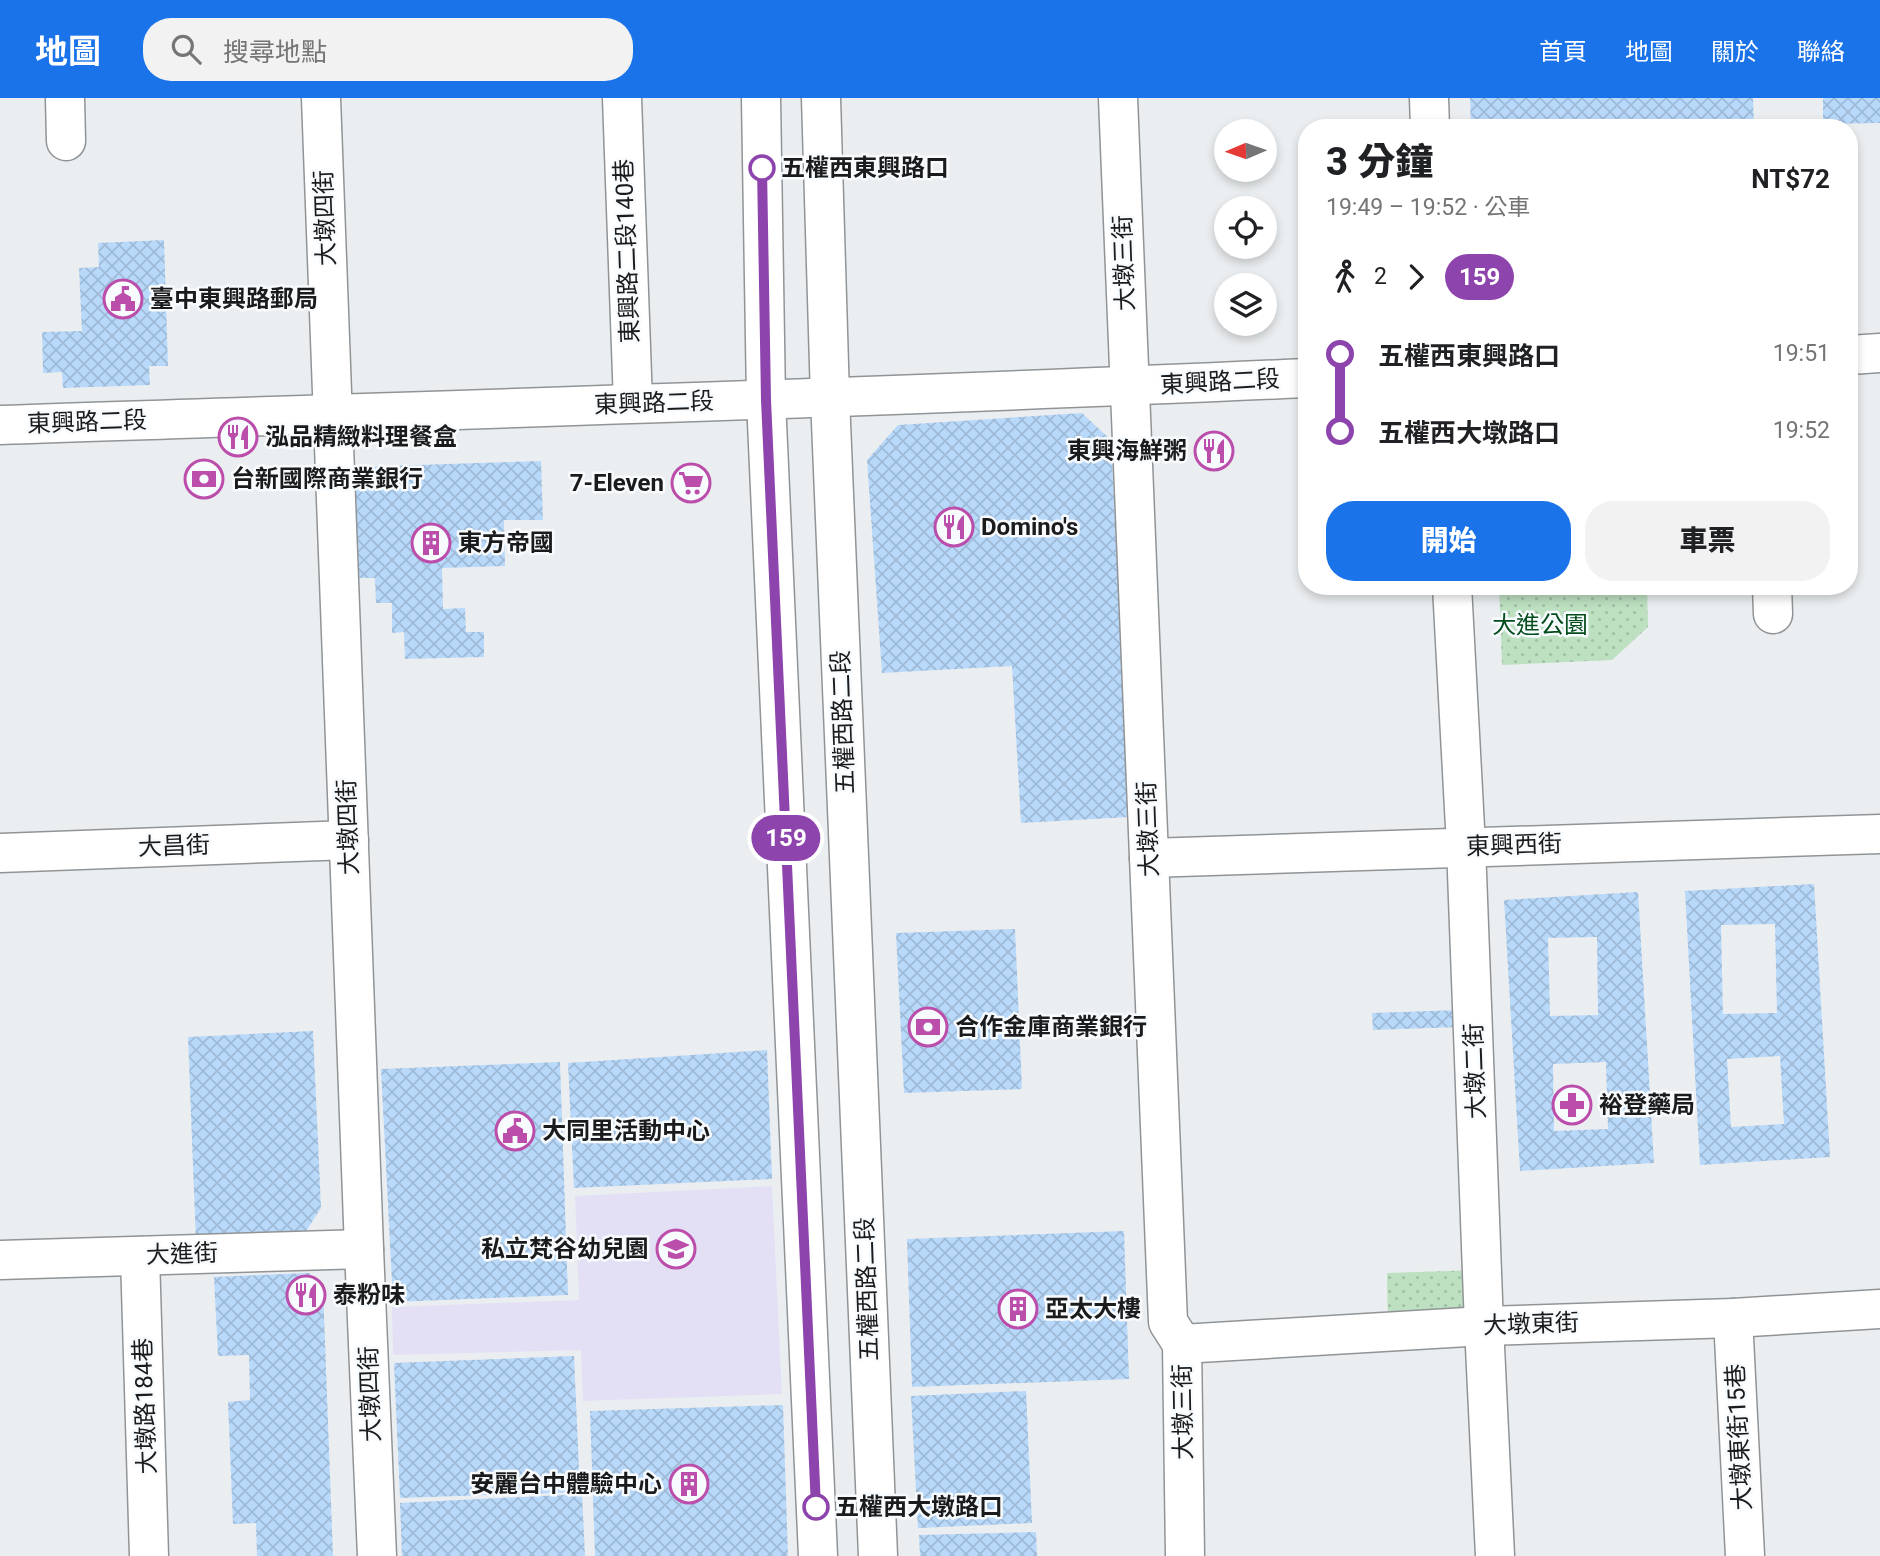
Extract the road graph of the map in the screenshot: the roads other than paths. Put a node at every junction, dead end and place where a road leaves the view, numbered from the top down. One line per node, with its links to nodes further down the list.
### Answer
1 (65, 98): 9 (street)
2 (321, 98): 17 (street, 大墩四街)
3 (622, 98): 16 (street, 東興路二段140巷)
4 (761, 98): 15 (street)
5 (821, 98): 14 (street, 五權西路二段)
6 (1118, 98): 13 (street, 大墩三街)
7 (1429, 98): 8 (street)
8 (1430, 119)
9 (66, 141)
10 (1880, 353): 11 (street)
11 (1858, 354)
12 (1298, 378): 13 (street, 東興路二段)
13 (1130, 387): 14 (street, 東興路二段); 24 (street, 大墩三街)
14 (830, 398): 15 (street, 東興路二段); 35 (street, 五權西路二段)
15 (766, 400): 16 (street, 東興路二段); 34 (street)
16 (633, 403): 17 (street, 東興路二段)
17 (333, 414): 18 (street, 東興路二段); 21 (street, 大墩四街)
18 (0, 425)
19 (1452, 595): 22 (street, 大墩二街)
20 (1880, 834): 22 (street, 東興西街)
21 (349, 840): 23 (street, 大昌街); 25 (street, 大墩四街)
22 (1466, 846): 24 (street, 東興西街); 30 (street, 大墩二街)
23 (0, 853)
24 (1149, 858): 31 (street, 大墩三街)
25 (364, 1249): 26 (street, 大進街); 33 (street, 大墩四街)
26 (140, 1256): 27 (street, 大進街); 32 (street, 大墩路184巷)
27 (0, 1260)
28 (1880, 1309): 29 (street, 大墩東街)
29 (1732, 1318): 30 (street, 大墩東街); 38 (street, 大墩東街15巷)
30 (1484, 1326): 31 (street, 大墩東街); 37 (street, 大墩二街)
31 (1182, 1344): 36 (street, 大墩三街)
32 (149, 1556)
33 (377, 1556)
34 (818, 1556)
35 (878, 1556)
36 (1185, 1556)
37 (1495, 1556)
38 (1745, 1556)

